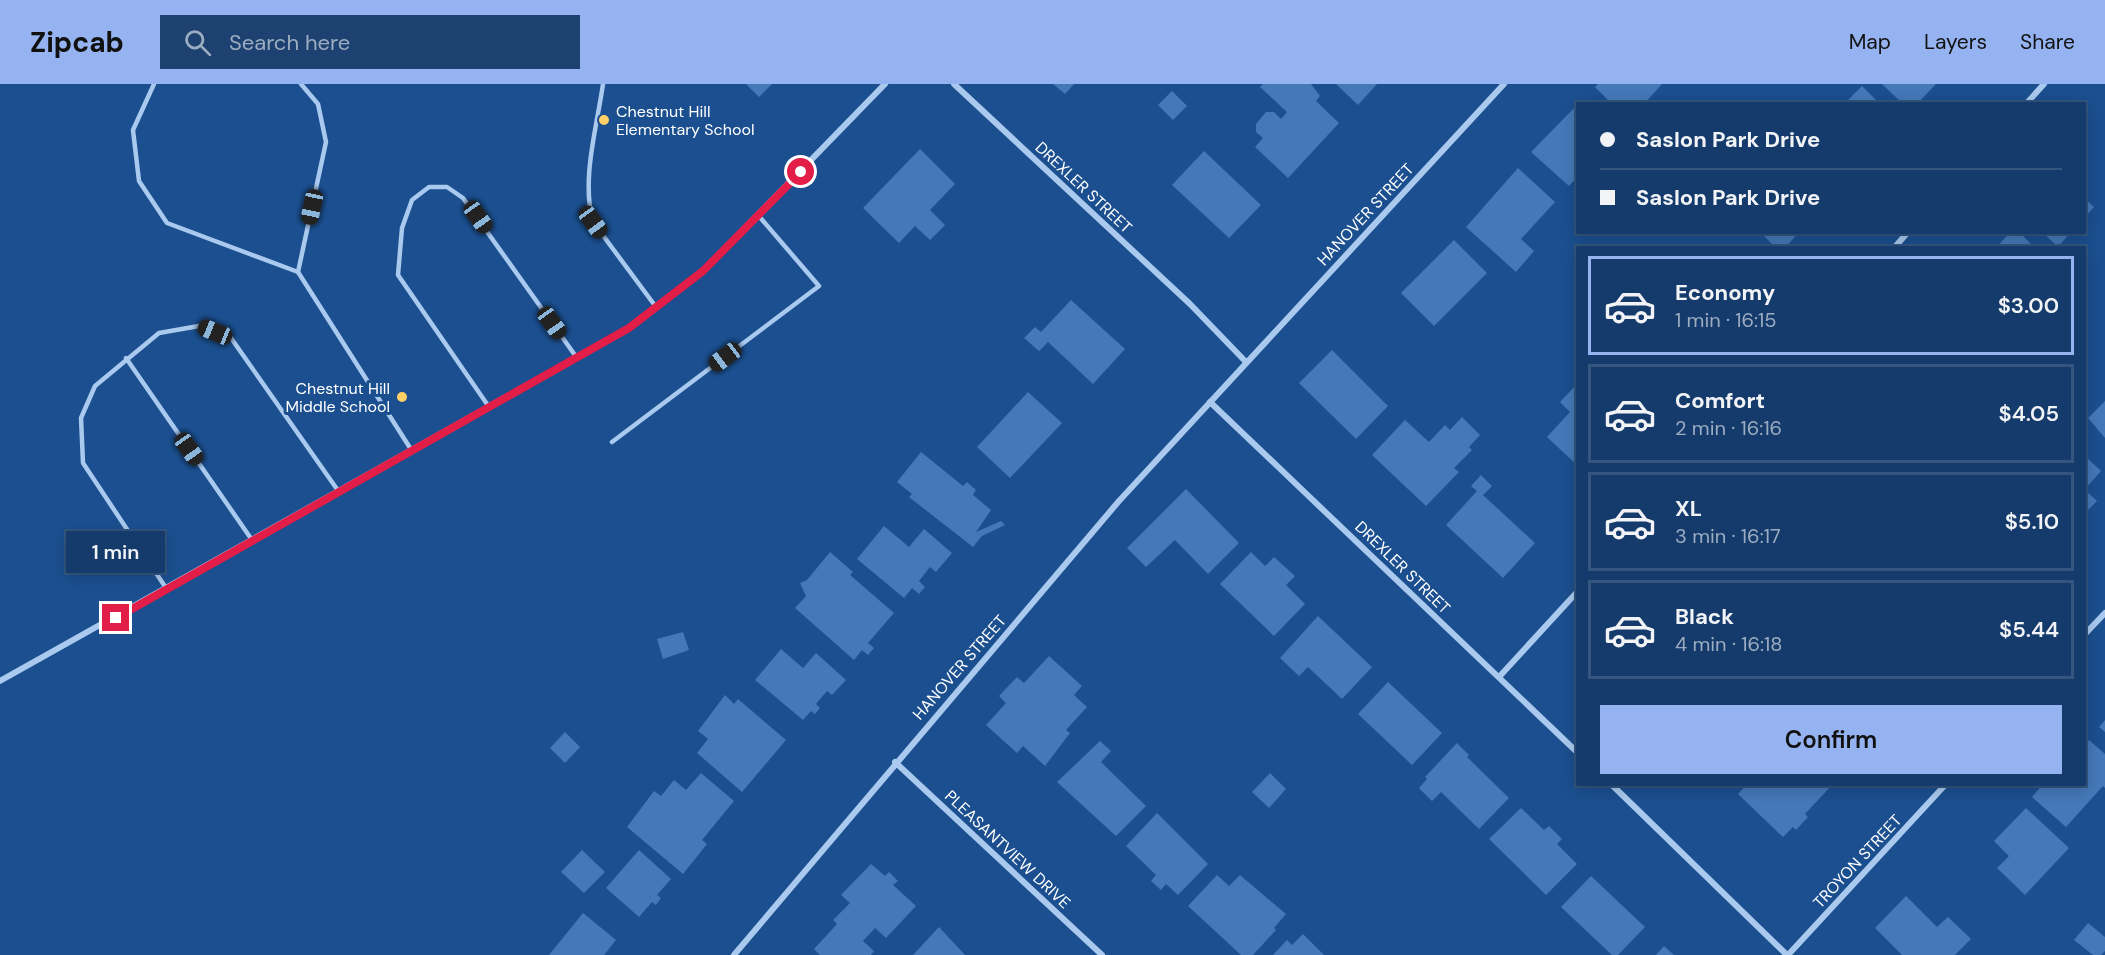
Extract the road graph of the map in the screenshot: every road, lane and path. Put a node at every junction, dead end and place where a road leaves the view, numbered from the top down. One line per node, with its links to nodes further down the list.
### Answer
1 (154, 84): 12 (lane)
2 (301, 84): 12 (lane)
3 (603, 84): 13 (lane)
4 (885, 84): 9 (street)
5 (954, 84): 16 (street, DREXLER STREET)
6 (1504, 84): 16 (street, HANOVER STREET)
7 (2044, 84): 8 (street)
8 (2028, 102)
9 (758, 215): 13 (street); 19 (lane)
10 (1906, 234): 11 (street)
11 (1896, 246)
12 (298, 272): 20 (lane)
13 (656, 307): 15 (street)
14 (126, 358): 21 (lane); 22 (lane); 23 (lane)
15 (577, 358): 18 (street); 18 (lane)
16 (1246, 362): 17 (street, HANOVER STREET)
17 (1210, 402): 27 (street, DREXLER STREET); 30 (street, HANOVER STREET)
18 (489, 407): 20 (street)
19 (612, 442)
20 (412, 451): 21 (street)
21 (339, 492): 22 (street)
22 (252, 540): 23 (street)
23 (166, 588): 28 (street)
24 (1576, 593): 27 (street)
25 (2105, 613): 26 (street)
26 (2086, 633)
27 (1499, 677): 29 (street, DREXLER STREET)
28 (0, 681)
29 (1576, 751)
30 (895, 762): 33 (street, HANOVER STREET); 34 (street, PLEASANTVIEW DRIVE)
31 (1613, 786): 35 (street)
32 (1944, 786): 35 (street, TROYON STREET)
33 (734, 955)
34 (1102, 955)
35 (1788, 955)

